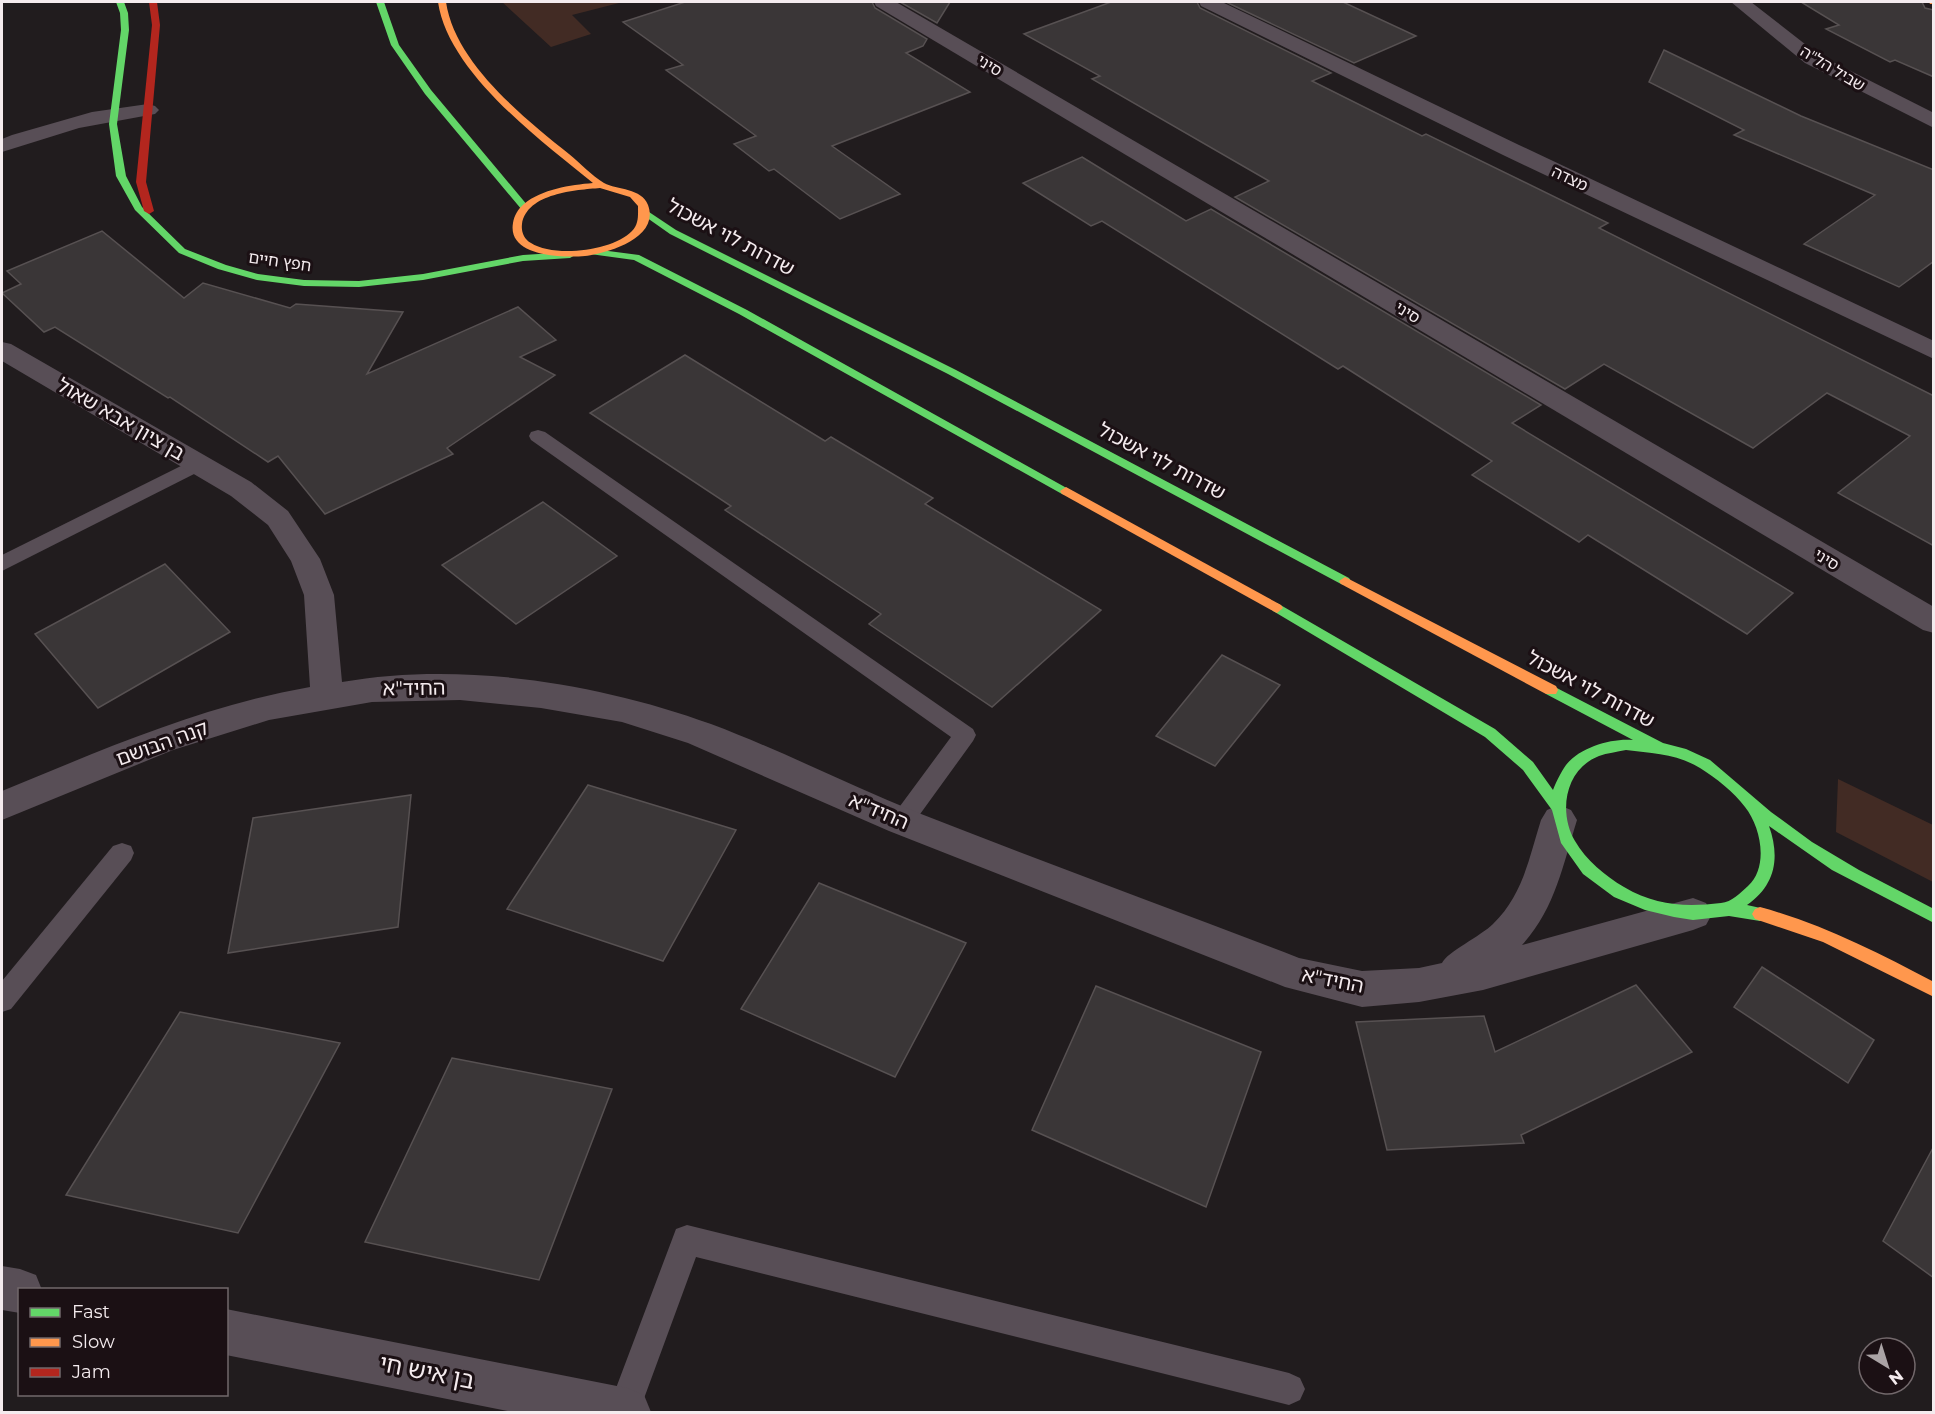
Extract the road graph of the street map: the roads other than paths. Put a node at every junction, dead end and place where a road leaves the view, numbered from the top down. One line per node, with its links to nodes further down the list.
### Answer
1 (120, 2): 9 (main road, חפץ חיים)
2 (153, 2): 8 (main road, חפץ חיים)
3 (380, 2): 14 (main road)
4 (442, 2): 12 (main road)
5 (883, 2): 26 (street, סיני)
6 (1208, 2): 22 (street, מצדה)
7 (1740, 2): 10 (street, שביל הל"ה)
8 (148, 111): 9 (street); 15 (main road, חפץ חיים)
9 (114, 114): 11 (street); 15 (main road, חפץ חיים)
10 (1934, 122)
11 (2, 146)
12 (602, 185): 13 (main road, שדרות לוי אשכול); 14 (main road)
13 (646, 213): 18 (main road); 28 (main road, שדרות לוי אשכול)
14 (521, 214): 16 (main road); 19 (main road)
15 (163, 233): 20 (main road, חפץ חיים)
16 (502, 238)
17 (480, 252): 20 (main road, חפץ חיים)
18 (593, 252): 19 (main road); 31 (main road)
19 (570, 255): 20 (main road, חפץ חיים)
20 (404, 279)
21 (2, 350): 24 (street, בן ציון אבא שאול)
22 (1934, 351)
23 (538, 436): 32 (lane)
24 (197, 464): 25 (lane); 27 (street, בן ציון אבא שאול)
25 (2, 564)
26 (1934, 622)
27 (327, 697): 30 (street, קנה הבושם); 32 (street, החיד"א)
28 (1658, 747): 29 (main road); 31 (main road)
29 (1751, 804): 34 (main road); 35 (main road)
30 (2, 806)
31 (1557, 813): 34 (main road); 36 (street, החיד"א)
32 (901, 821): 36 (street, החיד"א)
33 (122, 853): 38 (lane)
34 (1710, 911): 36 (street, החיד"א); 37 (main road)
35 (1934, 917)
36 (1419, 985)
37 (1934, 990)
38 (2, 1000)
39 (2, 1288): 40 (street)
40 (18, 1291)
41 (228, 1332): 43 (street, בן איש חי)
42 (1289, 1389): 43 (lane)
43 (625, 1412)

